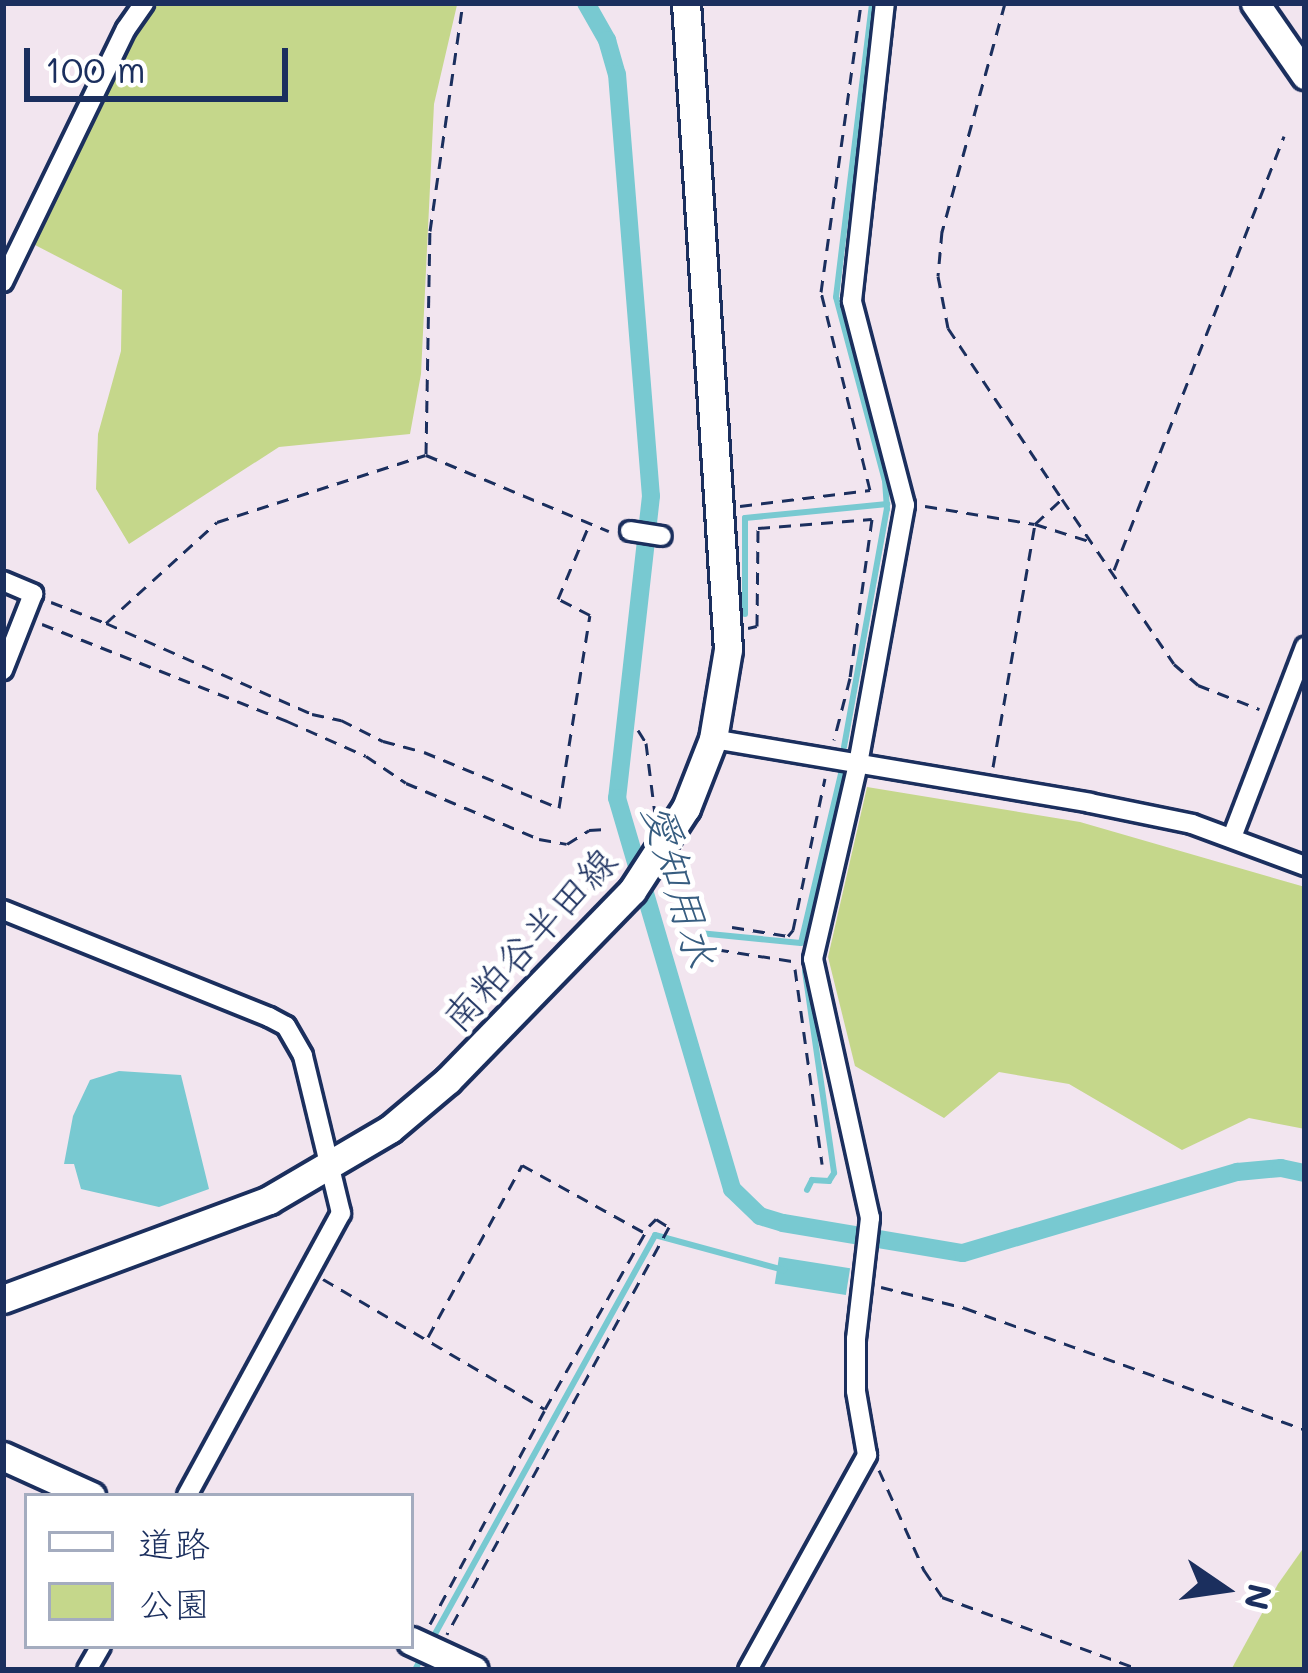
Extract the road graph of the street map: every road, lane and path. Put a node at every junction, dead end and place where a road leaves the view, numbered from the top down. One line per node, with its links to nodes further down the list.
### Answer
1 (144, 3): 10 (street)
2 (463, 3): 11 (path)
3 (686, 3): 14 (main road, 南粕谷半田線)
4 (861, 3): 14 (path)
5 (885, 3): 13 (street)
6 (1005, 3): 12 (path)
7 (1255, 3): 8 (main road)
8 (1305, 75)
9 (1284, 136): 20 (path)
10 (3, 282)
11 (426, 455): 15 (path); 24 (path)
12 (1062, 499): 16 (path); 19 (path)
13 (905, 503): 16 (path); 32 (street)
14 (720, 506): 25 (main road, 南粕谷半田線)
15 (590, 523): 17 (path); 24 (path)
16 (1035, 524): 19 (path); 33 (path)
17 (630, 530): 18 (street)
18 (662, 536)
19 (1090, 541): 20 (path)
20 (1112, 573): 28 (path)
21 (3, 580): 22 (street)
22 (34, 593): 23 (street); 24 (path)
23 (24, 617): 27 (street); 34 (path)
24 (106, 622)
25 (727, 627): 30 (main road, 南粕谷半田線); 31 (path)
26 (1305, 647): 28 (street)
27 (3, 670)
28 (1277, 716): 36 (street)
29 (638, 730): 35 (path)
30 (712, 740): 31 (street); 35 (main road, 南粕谷半田線)
31 (830, 759): 32 (street); 39 (path)
32 (858, 764): 33 (street); 45 (street)
33 (991, 786): 36 (street)
34 (606, 829)
35 (675, 829): 41 (main road, 南粕谷半田線)
36 (1232, 837): 37 (street)
37 (1305, 866)
38 (3, 910): 41 (street)
39 (732, 927)
40 (696, 946): 42 (path)
41 (330, 1164): 44 (street); 46 (main road, 南粕谷半田線)
42 (822, 1164)
43 (645, 1233): 47 (path); 48 (path); 54 (path)
44 (310, 1273): 47 (path); 53 (street)
45 (860, 1285): 49 (path); 50 (street)
46 (3, 1299)
47 (427, 1338): 48 (path)
48 (545, 1409): 54 (path)
49 (1305, 1430)
50 (867, 1454): 56 (street); 57 (path)
51 (3, 1456): 52 (main road)
52 (84, 1493)
53 (190, 1493)
54 (424, 1647): 55 (main road)
55 (474, 1670)
56 (748, 1670)
57 (1141, 1670)

